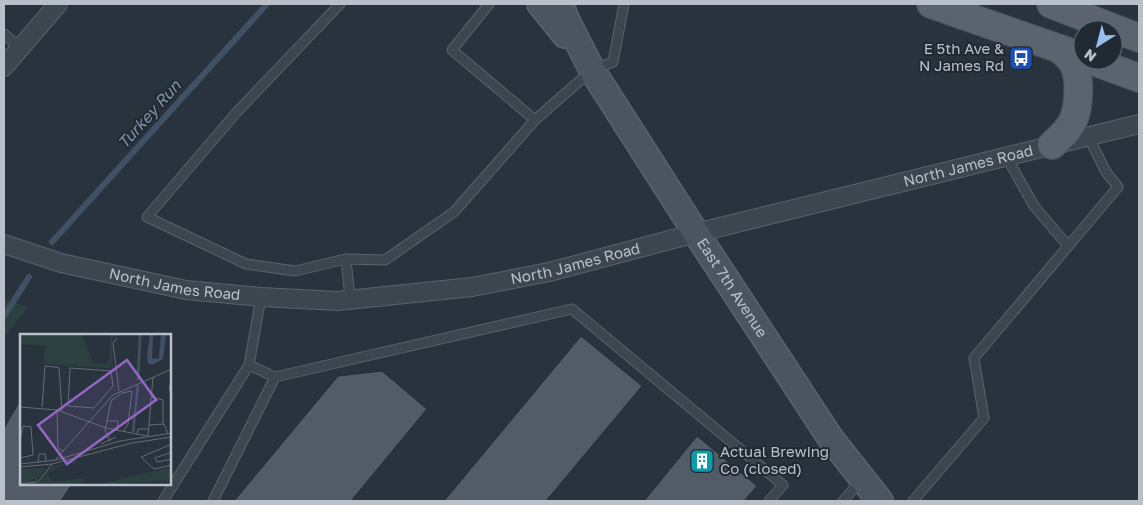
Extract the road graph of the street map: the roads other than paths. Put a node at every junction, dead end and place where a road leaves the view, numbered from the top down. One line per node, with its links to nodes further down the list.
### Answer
1 (58, 4): 11 (street)
2 (340, 4): 25 (lane)
3 (489, 4): 17 (lane)
4 (540, 4): 14 (street, East 7th Avenue)
5 (560, 4): 14 (street, East 7th Avenue)
6 (624, 4): 14 (lane)
7 (931, 4): 12 (main road)
8 (1051, 4): 10 (main road)
9 (4, 34): 11 (lane)
10 (1139, 38)
11 (20, 48): 13 (street)
12 (1072, 53): 20 (main road)
13 (4, 67)
14 (592, 70): 17 (lane); 22 (street, East 7th Avenue)
15 (1117, 70): 16 (main road)
16 (1139, 78)
17 (535, 120): 25 (lane)
18 (1139, 124): 19 (street, North James Road)
19 (1088, 136): 20 (street, North James Road); 24 (lane)
20 (1052, 145): 21 (street, North James Road)
21 (1006, 156): 22 (street, North James Road); 24 (lane)
22 (696, 233): 27 (street, North James Road); 30 (street, East 7th Avenue)
23 (4, 244): 26 (street, North James Road)
24 (1068, 246): 36 (lane)
25 (346, 259): 27 (lane)
26 (262, 297): 27 (street, North James Road); 28 (lane)
27 (350, 299)
28 (250, 365): 29 (lane); 31 (lane)
29 (275, 377): 32 (lane); 33 (lane)
30 (862, 479): 34 (lane); 35 (street, East 7th Avenue)
31 (163, 501)
32 (213, 501)
33 (769, 501)
34 (843, 501)
35 (880, 501)
36 (913, 501)

